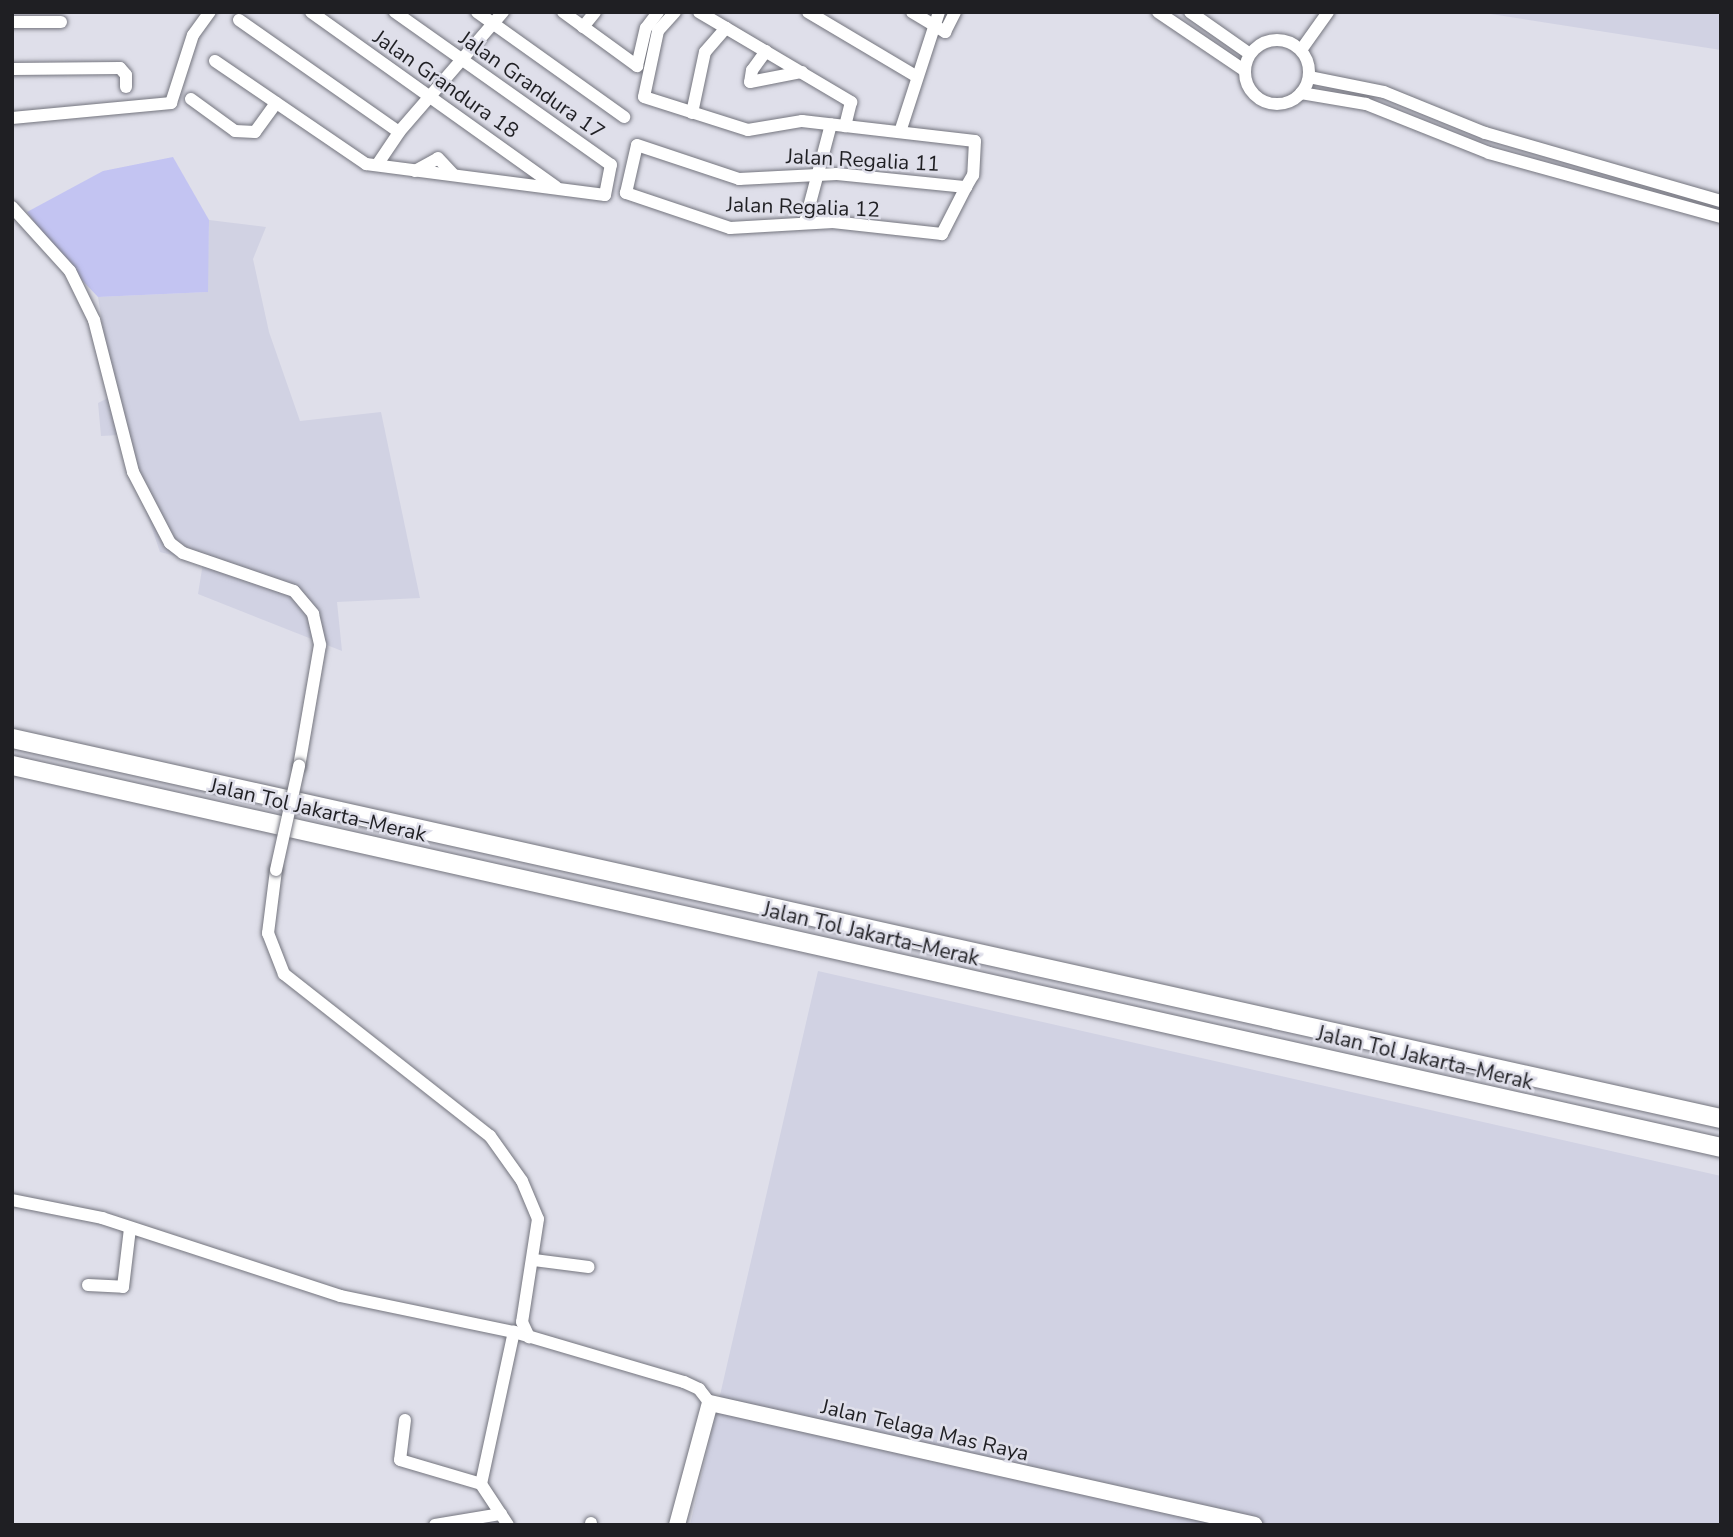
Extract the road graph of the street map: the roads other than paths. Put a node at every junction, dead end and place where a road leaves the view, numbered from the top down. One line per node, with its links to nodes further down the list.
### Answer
1 (210, 12): 42 (street)
2 (311, 12): 37 (street, Jalan Grandura 18)
3 (395, 12): 28 (street, Jalan Grandura 17)
4 (477, 12): 21 (street)
5 (503, 12): 21 (street)
6 (563, 12): 23 (street)
7 (595, 12): 23 (street)
8 (658, 12): 23 (street)
9 (675, 12): 40 (street)
10 (699, 12): 24 (street)
11 (808, 12): 33 (street)
12 (912, 12): 22 (street)
13 (939, 12): 22 (street)
14 (955, 12): 22 (street)
15 (1158, 12): 31 (street)
16 (1190, 12): 27 (street)
17 (1328, 12): 25 (street)
18 (239, 20): 45 (street)
19 (12, 22): 20 (street)
20 (61, 22)
21 (494, 24): 28 (street); 41 (street)
22 (932, 24): 33 (street)
23 (583, 27)
24 (726, 28): 26 (street); 40 (street)
25 (1301, 50): 27 (street); 34 (street)
26 (766, 51): 32 (street); 32 (street)
27 (1250, 54): 31 (street)
28 (463, 60): 37 (street); 50 (street, Jalan Grandura 17)
29 (215, 61): 39 (street)
30 (12, 69): 35 (street)
31 (1244, 70): 36 (street)
32 (802, 72): 44 (street)
33 (916, 76): 46 (street)
34 (1309, 77): 36 (street); 52 (street)
35 (126, 87)
36 (1301, 93): 54 (street)
37 (430, 95): 45 (street); 50 (street, Jalan Grandura 18)
38 (191, 99): 39 (street)
39 (276, 103): 47 (street)
40 (692, 113): 43 (street)
41 (624, 117)
42 (12, 118)
43 (831, 124): 44 (street); 48 (street)
44 (845, 126): 46 (street)
45 (399, 132): 47 (street)
46 (900, 132): 49 (street)
47 (377, 165): 50 (street)
48 (818, 174): 49 (street, Jalan Regalia 11); 51 (street, Jalan Regalia 11); 55 (street)
49 (966, 187): 55 (street, Jalan Regalia 12)
50 (558, 188)
51 (626, 193): 55 (street, Jalan Regalia 12)
52 (1721, 201)
53 (12, 207): 62 (street, bridge)
54 (1721, 217)
55 (805, 222)
56 (12, 738): 58 (highway, Jalan Tol Jakarta–Merak)
57 (12, 765): 59 (highway, Jalan Tol Jakarta–Merak)
58 (1721, 1118)
59 (1721, 1147)
60 (12, 1200): 61 (street)
61 (130, 1228): 64 (street); 65 (street)
62 (534, 1260): 63 (street); 66 (street)
63 (589, 1267)
64 (88, 1285)
65 (514, 1332): 66 (street); 69 (street)
66 (529, 1337): 67 (street)
67 (710, 1403): 72 (main road); 73 (main road, Jalan Telaga Mas Raya)
68 (405, 1420): 69 (street)
69 (481, 1484): 70 (street)
70 (505, 1519): 71 (street)
71 (435, 1525)
72 (677, 1525)
73 (1255, 1525)

